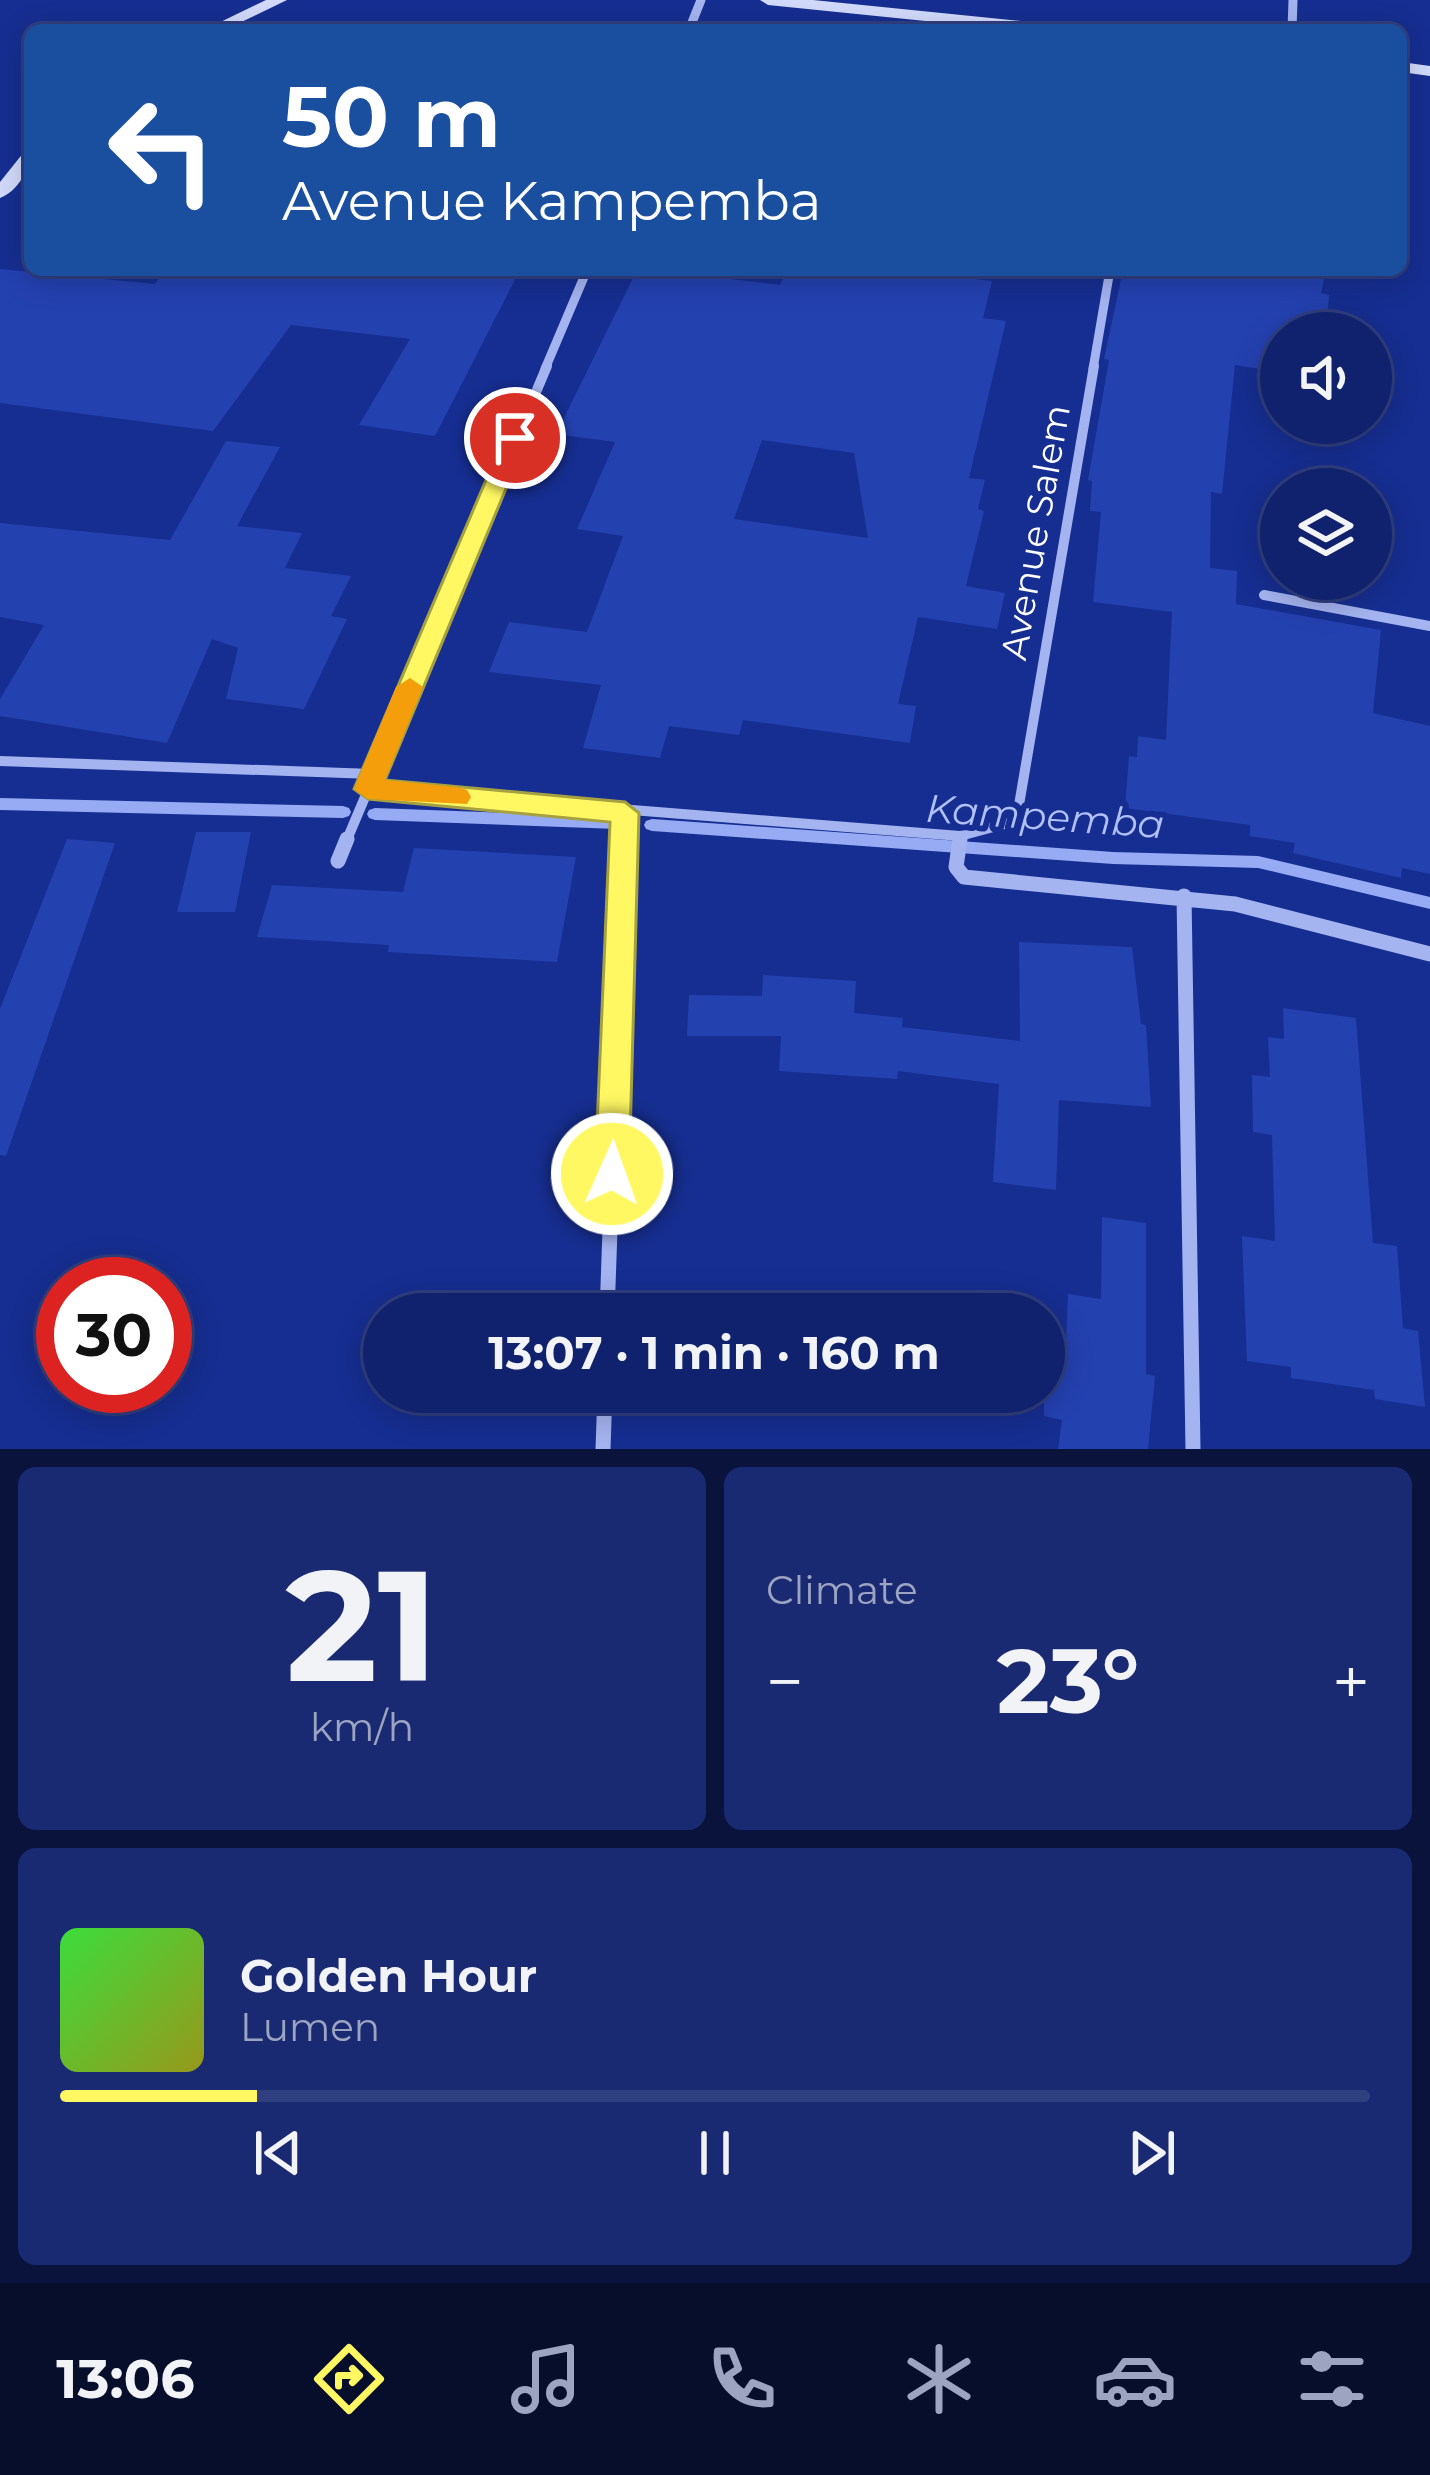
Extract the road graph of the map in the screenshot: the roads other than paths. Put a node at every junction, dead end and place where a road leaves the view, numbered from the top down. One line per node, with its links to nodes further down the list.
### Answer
1 (279, 0): 3 (street)
2 (768, 0): 4 (street)
3 (225, 24)
4 (1002, 24)
5 (24, 163): 6 (street)
6 (0, 193)
7 (584, 276): 12 (street)
8 (1109, 276): 15 (street, Avenue Salem)
9 (1291, 600): 10 (street)
10 (1430, 626)
11 (0, 761): 12 (street)
12 (373, 774): 13 (street)
13 (368, 789): 14 (street); 16 (street)
14 (625, 813): 15 (street); 19 (street)
15 (959, 842): 17 (street)
16 (338, 861)
17 (1184, 896): 18 (street); 22 (street)
18 (1430, 954)
19 (609, 1293)
20 (604, 1413): 21 (street)
21 (603, 1449)
22 (1193, 1449)

